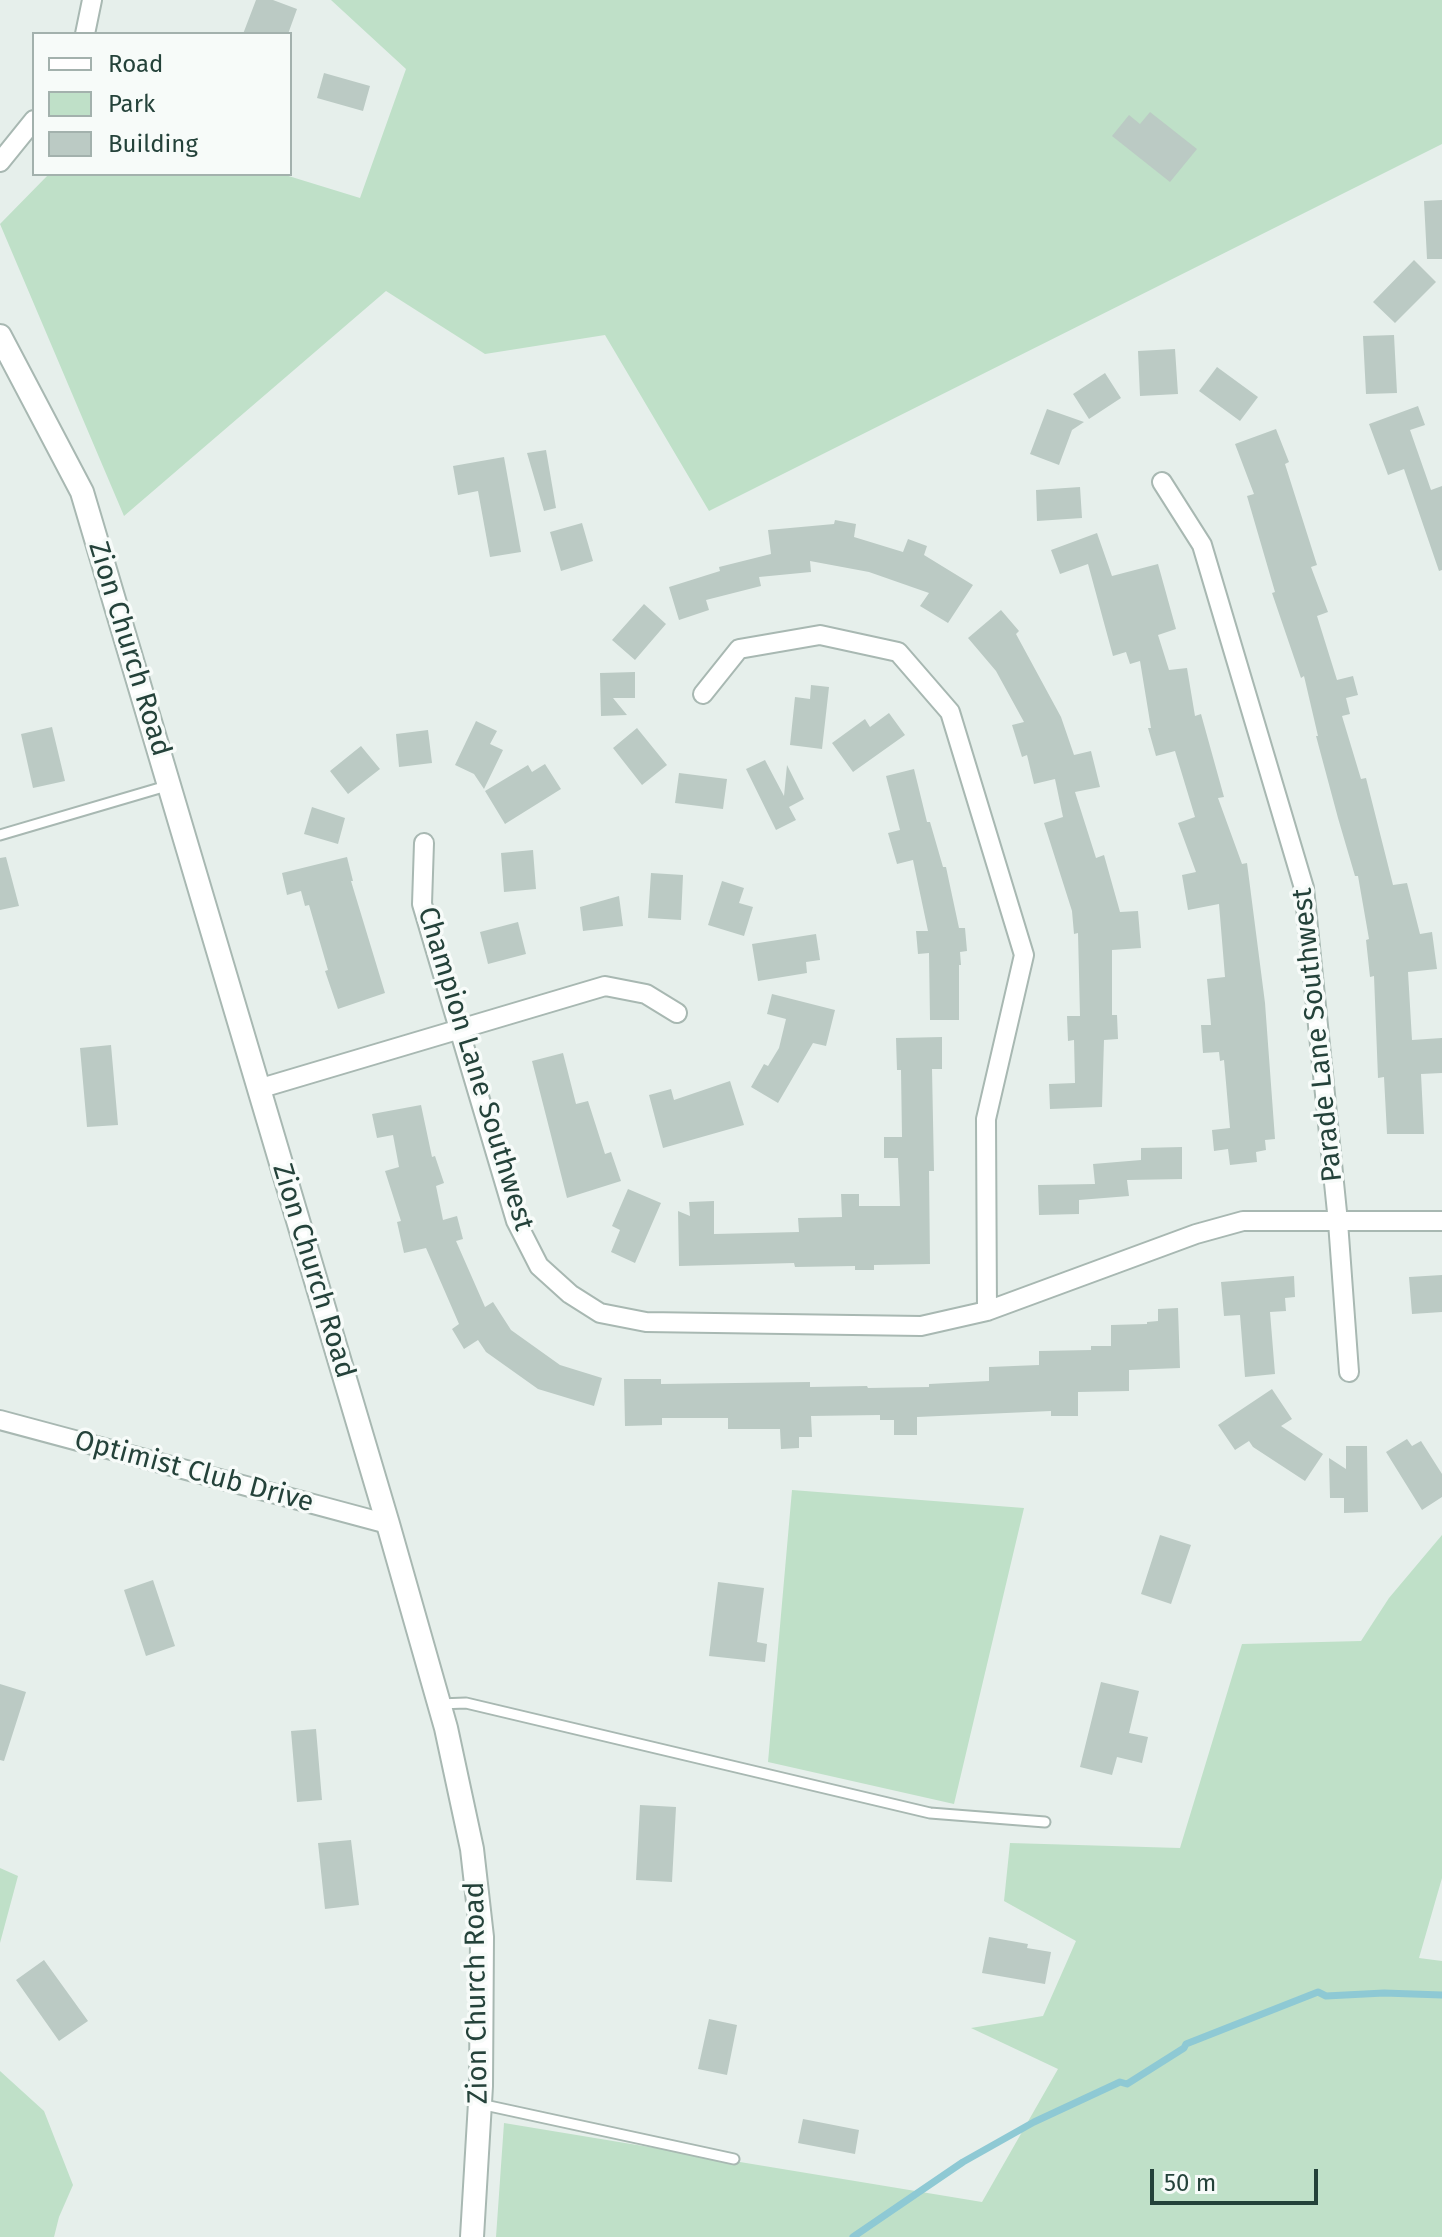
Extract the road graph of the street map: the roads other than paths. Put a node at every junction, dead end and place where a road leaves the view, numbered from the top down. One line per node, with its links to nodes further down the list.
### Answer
1 (92, 0): 2 (street)
2 (85, 32)
3 (32, 122): 4 (street)
4 (0, 162)
5 (0, 336): 8 (street, Zion Church Road)
6 (1162, 482): 15 (street, Parade Lane Southwest)
7 (703, 694): 16 (street)
8 (170, 785): 9 (lane); 13 (street, Zion Church Road)
9 (0, 835)
10 (424, 843): 12 (street, Champion Lane Southwest)
11 (677, 1013): 12 (street)
12 (459, 1029): 13 (street); 16 (street, Champion Lane Southwest)
13 (258, 1089): 19 (street, Zion Church Road)
14 (1442, 1221): 15 (street, Champion Lane Southwest)
15 (1338, 1222): 16 (street, Champion Lane Southwest); 17 (street, Parade Lane Southwest)
16 (987, 1311)
17 (1349, 1372)
18 (0, 1420): 19 (street, Optimist Club Drive)
19 (388, 1524): 20 (street, Zion Church Road)
20 (439, 1704): 21 (lane); 22 (street, Zion Church Road)
21 (1045, 1822)
22 (480, 2104): 23 (lane); 24 (street, Zion Church Road)
23 (734, 2159)
24 (472, 2237)

